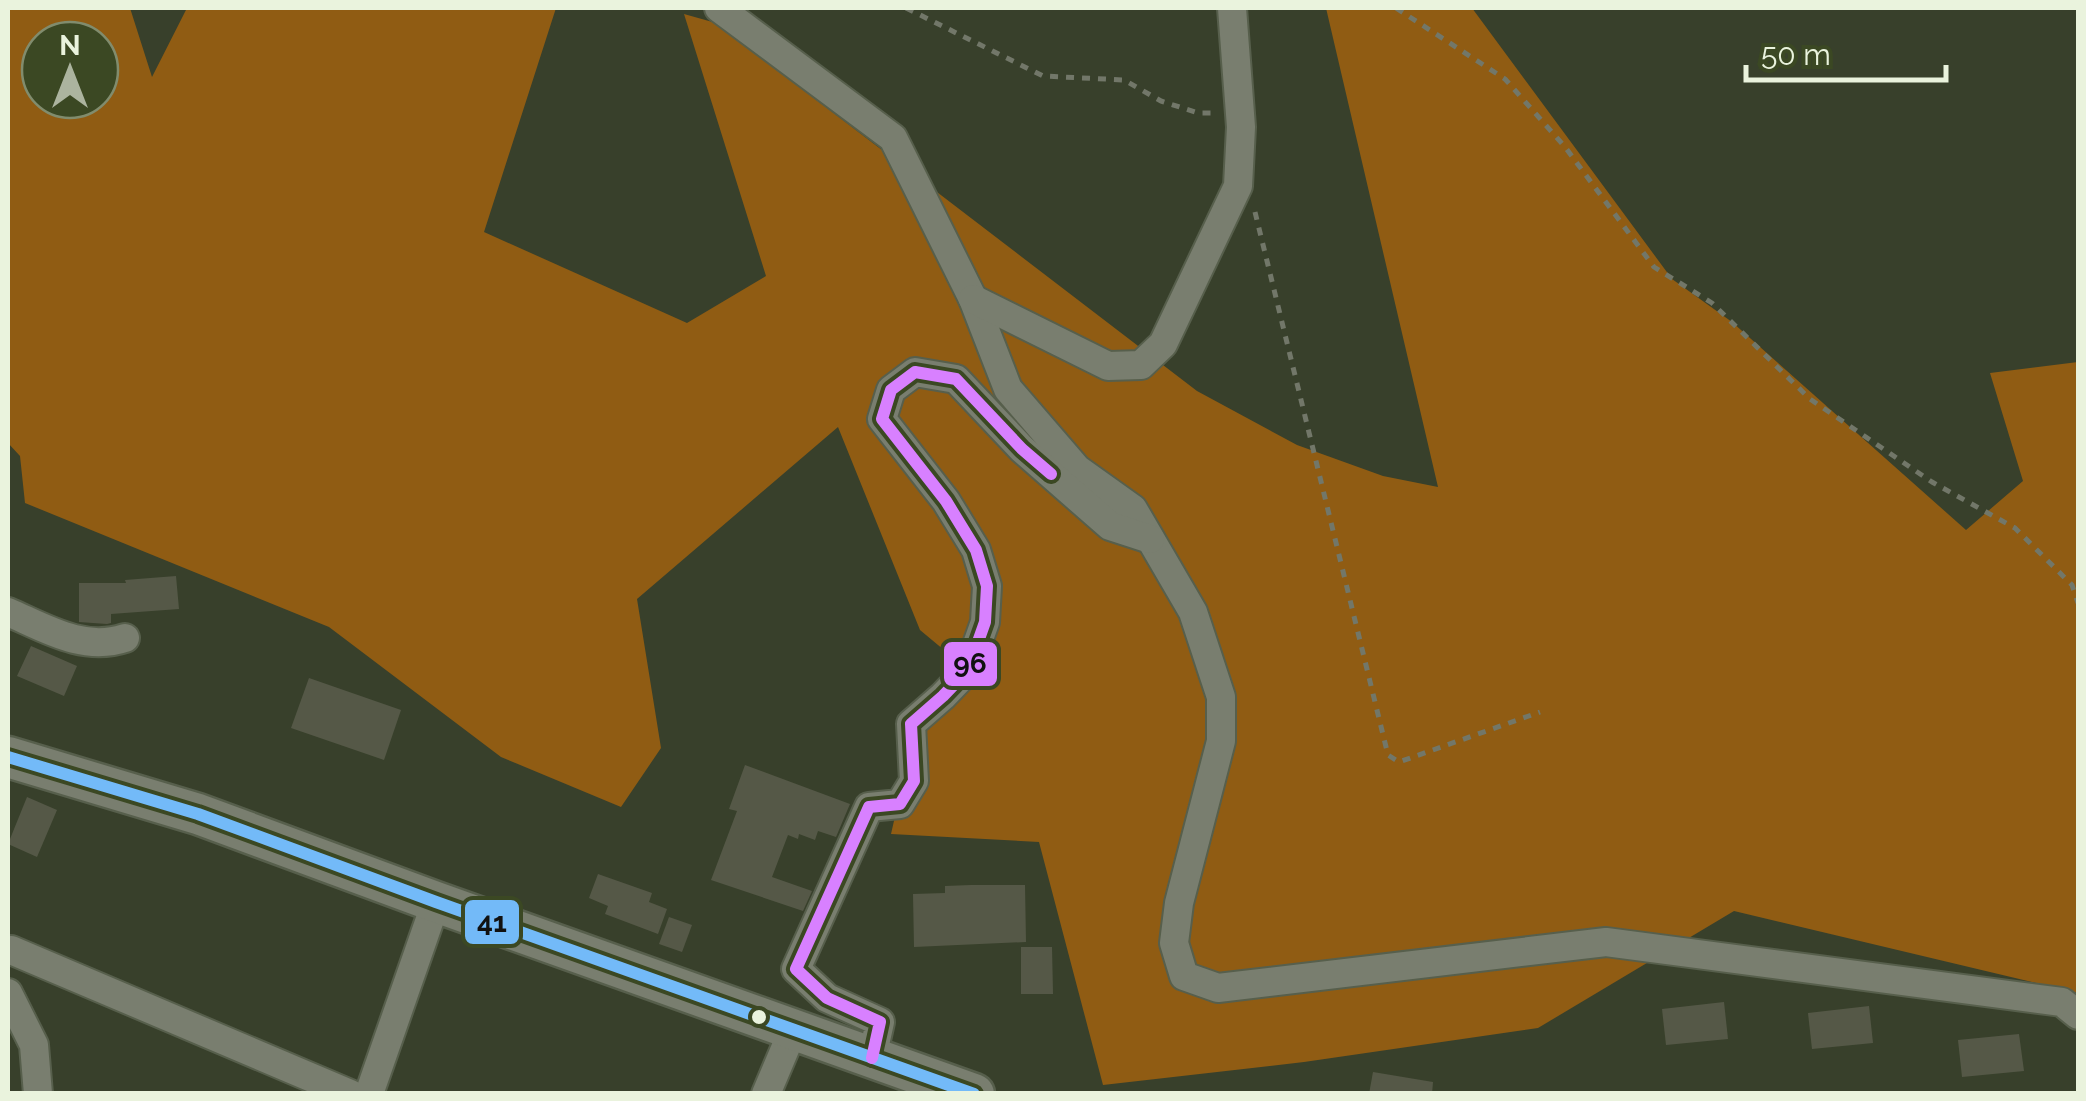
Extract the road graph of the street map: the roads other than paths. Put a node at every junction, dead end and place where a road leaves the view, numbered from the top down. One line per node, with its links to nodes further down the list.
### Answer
1 (719, 8): 3 (street)
2 (1232, 8): 3 (street)
3 (973, 300): 4 (street)
4 (1150, 539): 11 (street); 13 (street)
5 (8, 612): 6 (street)
6 (125, 638)
7 (8, 758): 8 (main road)
8 (436, 902): 12 (main road); 16 (street)
9 (10, 950): 15 (street)
10 (8, 993): 14 (street)
11 (2078, 1014)
12 (794, 1030): 13 (main road); 17 (street)
13 (872, 1058): 18 (main road)
14 (38, 1094)
15 (350, 1094)
16 (369, 1094)
17 (766, 1094)
18 (974, 1094)

